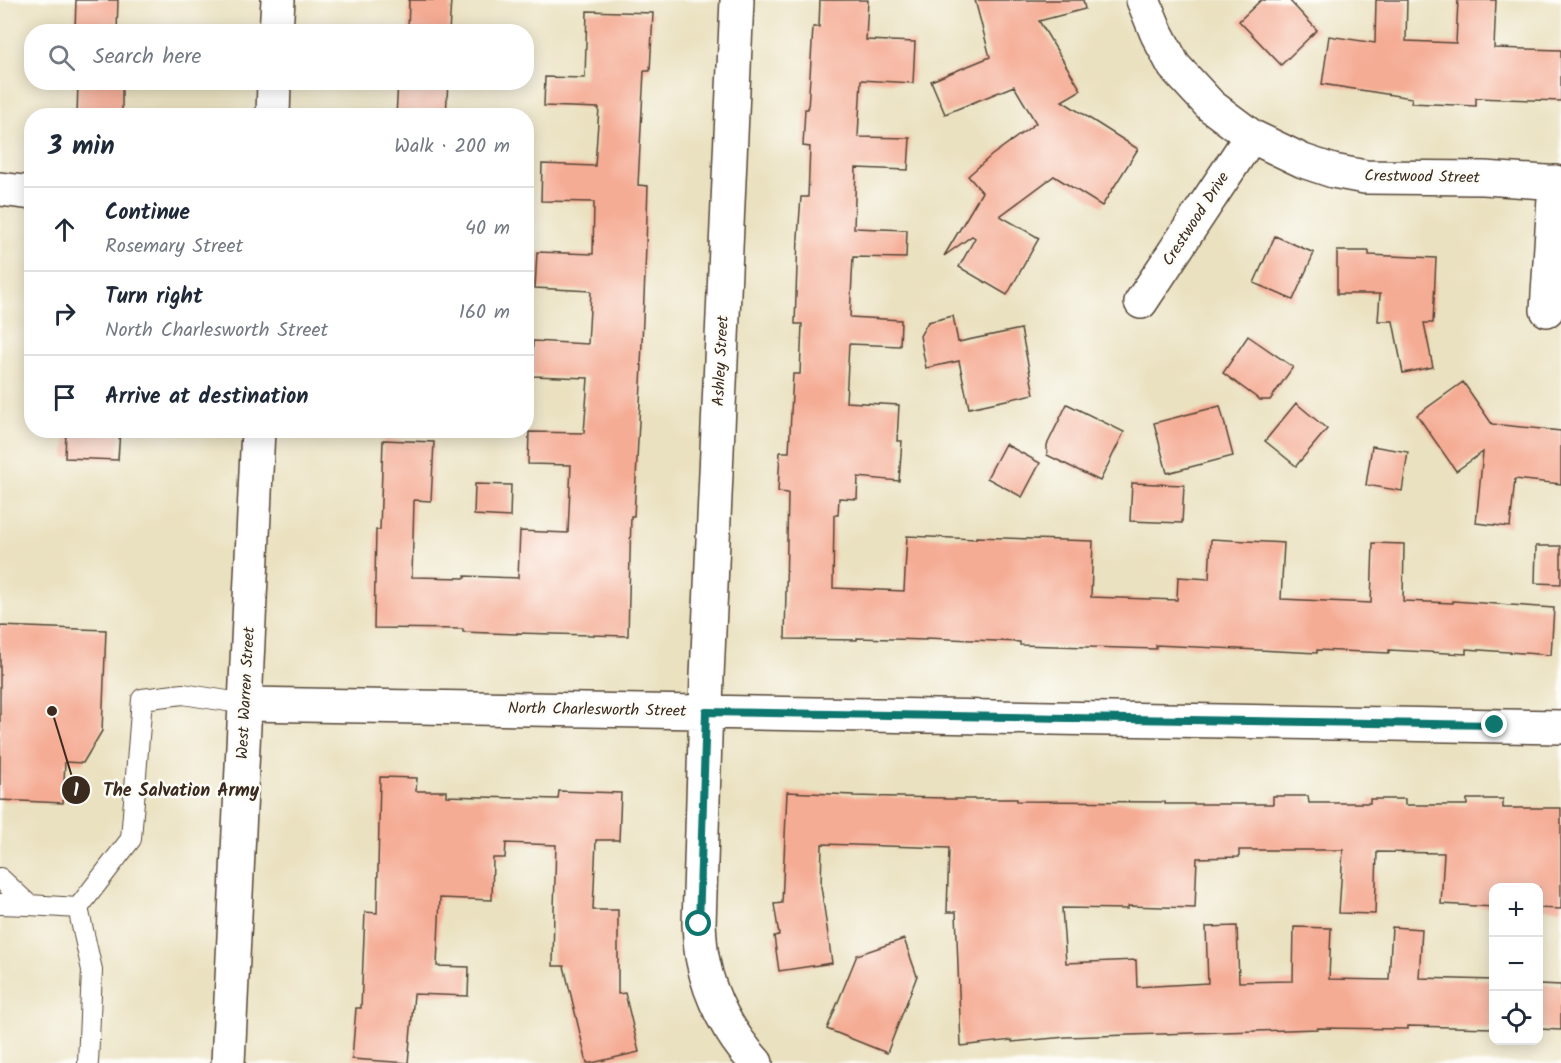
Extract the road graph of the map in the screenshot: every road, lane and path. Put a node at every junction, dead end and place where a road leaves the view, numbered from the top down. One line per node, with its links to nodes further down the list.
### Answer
1 (278, 0): 4 (street)
2 (1143, 0): 7 (street, Crestwood Street)
3 (737, 5): 15 (street, Ashley Street)
4 (276, 24)
5 (274, 90): 6 (street)
6 (273, 108)
7 (1251, 135): 8 (street, Crestwood Street); 11 (street, Crestwood Drive)
8 (1558, 183): 12 (street)
9 (0, 189): 10 (street)
10 (24, 192)
11 (1141, 302)
12 (1547, 310)
13 (258, 438): 14 (street, West Warren Street)
14 (246, 704): 15 (street, North Charlesworth Street); 20 (lane); 22 (street, West Warren Street)
15 (706, 712): 16 (street, North Charlesworth Street); 23 (street, Ashley Street)
16 (1561, 727)
17 (0, 878): 19 (lane)
18 (0, 904): 19 (lane)
19 (29, 905): 20 (lane)
20 (78, 908): 21 (lane)
21 (88, 1063)
22 (228, 1063)
23 (756, 1063)

